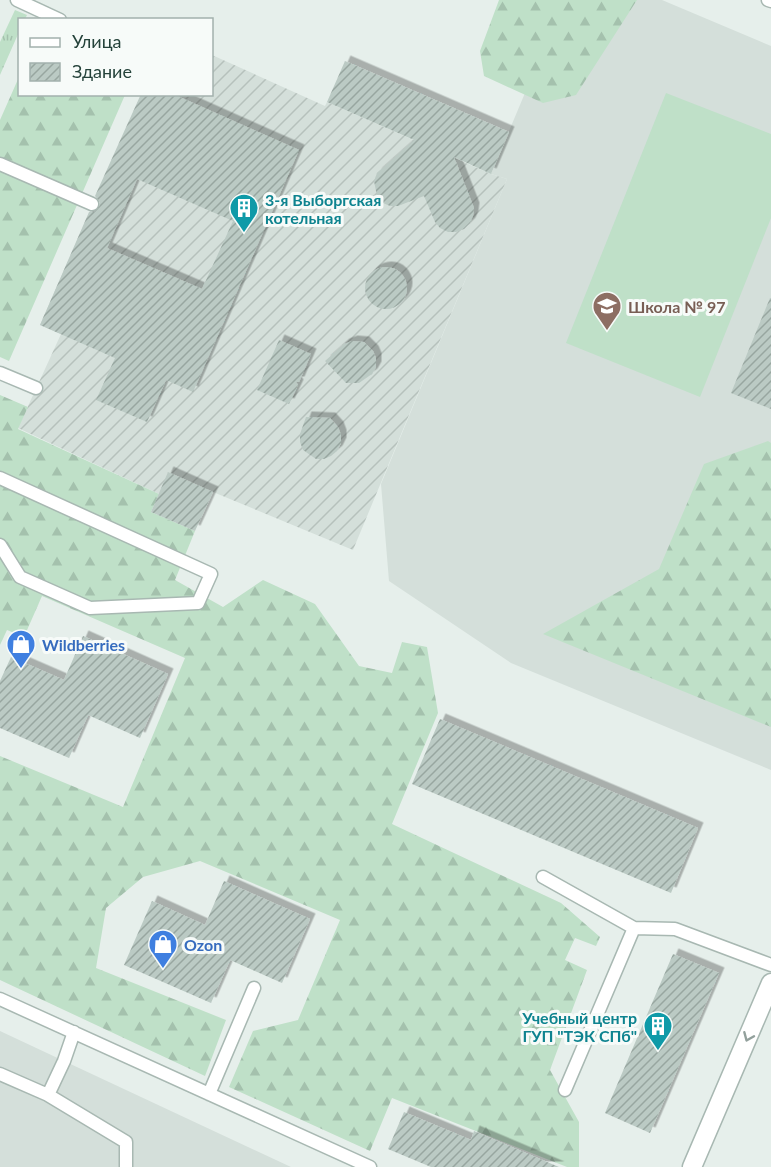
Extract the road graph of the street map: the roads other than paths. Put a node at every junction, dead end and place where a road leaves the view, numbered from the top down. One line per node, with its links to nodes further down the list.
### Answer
1 (17, 0): 2 (lane)
2 (56, 18)
3 (0, 164): 4 (lane)
4 (92, 204)
5 (0, 373): 6 (lane)
6 (36, 388)
7 (0, 478): 8 (lane)
8 (0, 545)
9 (543, 877): 10 (lane)
10 (634, 928): 11 (lane); 17 (lane)
11 (771, 965)
12 (771, 983): 22 (street, one-way to 22)
13 (254, 988): 18 (lane)
14 (0, 999): 15 (lane)
15 (74, 1032): 18 (lane); 19 (lane)
16 (0, 1074): 19 (lane)
17 (565, 1090)
18 (209, 1094): 21 (lane)
19 (48, 1095): 20 (lane)
20 (126, 1167)
21 (370, 1167)
22 (692, 1167)

